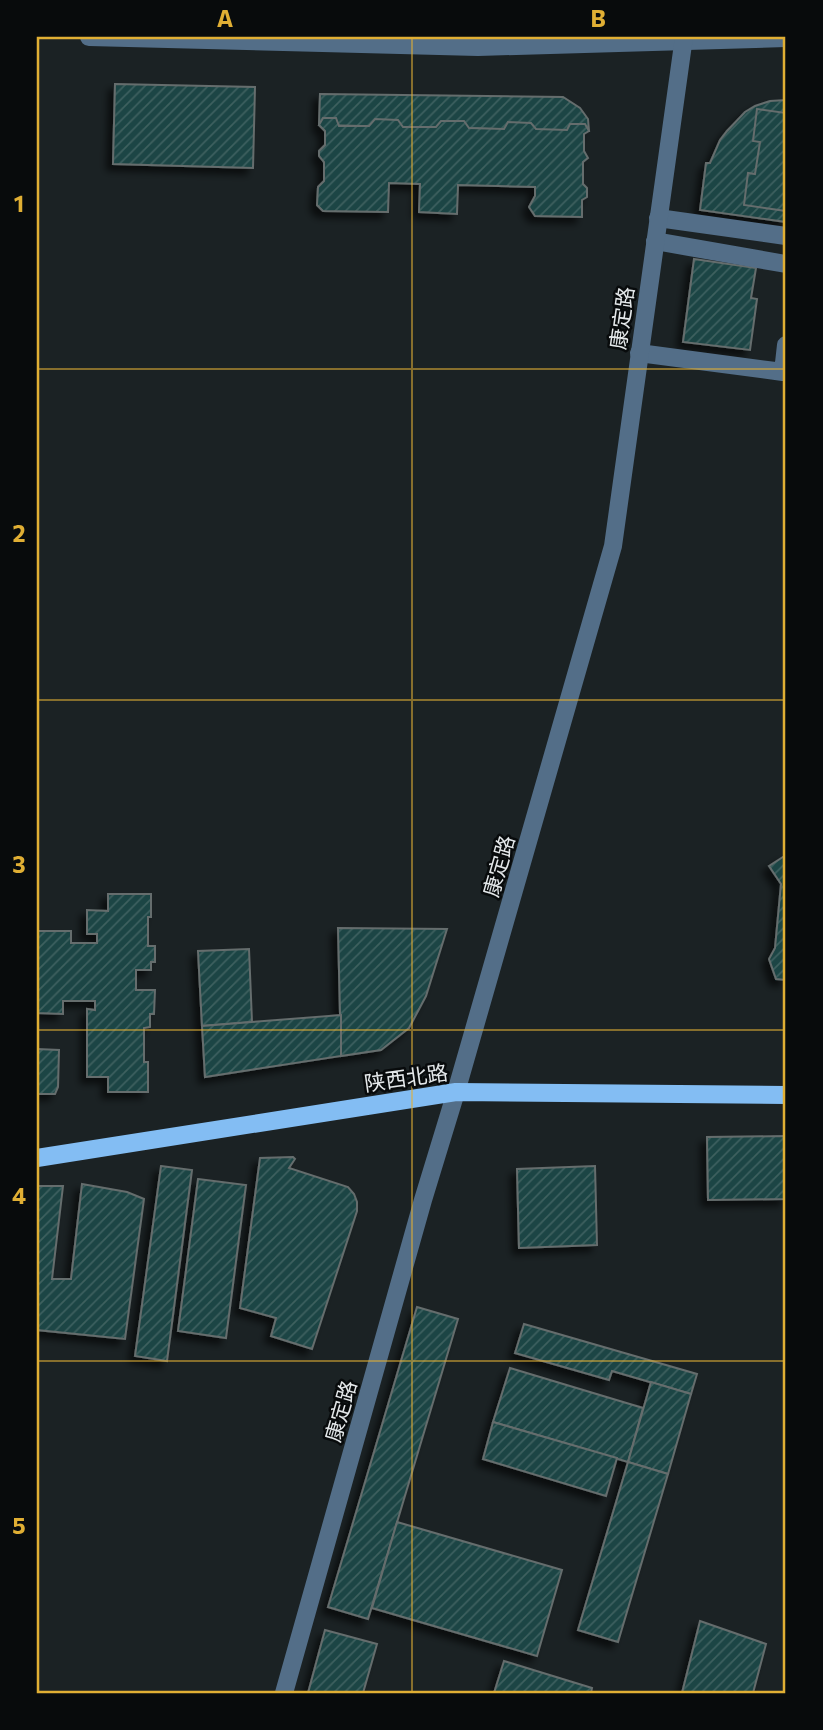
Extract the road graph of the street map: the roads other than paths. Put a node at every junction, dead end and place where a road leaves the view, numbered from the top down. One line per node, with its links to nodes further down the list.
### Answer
1 (89, 37): 2 (street)
2 (683, 38): 3 (street); 4 (street, 康定路)
3 (786, 38)
4 (658, 218): 5 (street); 6 (street, 康定路)
5 (786, 236)
6 (655, 241): 7 (street); 9 (street, 康定路)
7 (786, 264)
8 (786, 345): 9 (street)
9 (639, 353): 10 (street, 康定路)
10 (457, 1092): 11 (main road, 陕西北路); 12 (main road, 陕西北路); 13 (street, 康定路)
11 (786, 1095)
12 (37, 1158)
13 (285, 1693)

